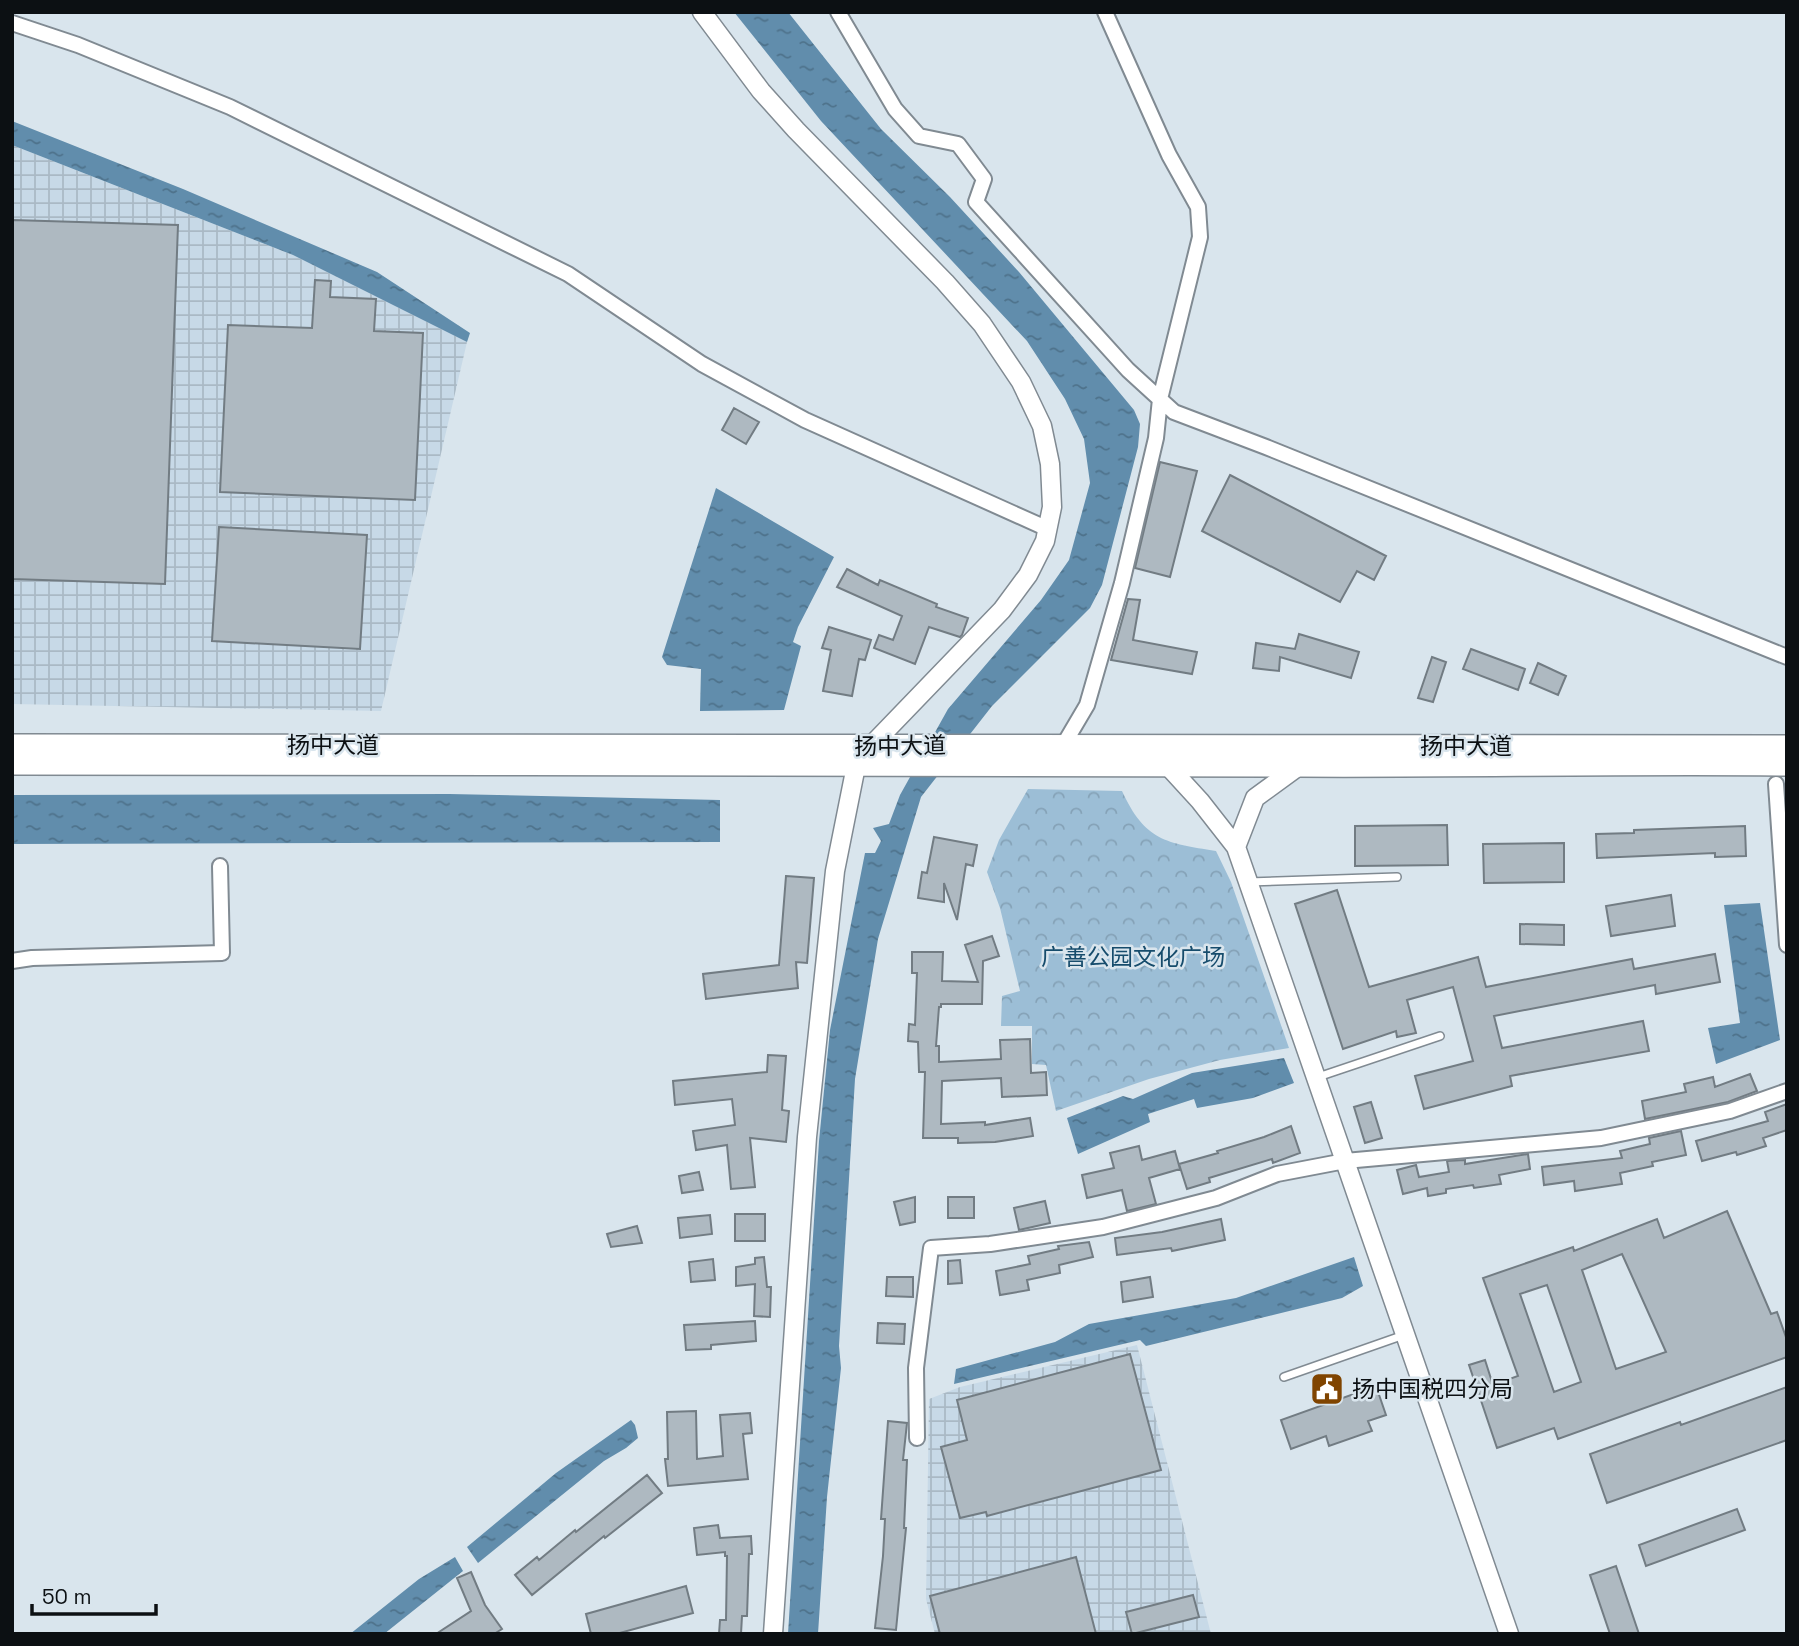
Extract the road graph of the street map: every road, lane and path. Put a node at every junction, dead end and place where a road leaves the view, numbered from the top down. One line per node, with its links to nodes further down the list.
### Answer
1 (702, 12): 6 (street)
2 (838, 12): 5 (street)
3 (1105, 12): 5 (street)
4 (12, 23): 6 (street)
5 (1160, 399): 7 (street); 12 (street)
6 (1048, 529): 11 (street)
7 (1787, 657)
8 (12, 745): 11 (main road, 扬中大道)
9 (1327, 746): 10 (main road, 扬中大道); 12 (main road, 扬中大道); 17 (street)
10 (1787, 746)
11 (870, 747): 12 (main road, 扬中大道); 16 (street)
12 (1063, 754): 14 (main road, 扬中大道); 16 (main road, 扬中大道)
13 (12, 764): 16 (main road, 扬中大道)
14 (1167, 765): 17 (main road, 扬中大道); 20 (street)
15 (1787, 765): 17 (main road, 扬中大道)
16 (856, 766): 33 (street)
17 (1298, 766): 20 (street)
18 (1776, 784): 19 (street)
19 (1782, 830): 24 (street)
20 (1236, 847): 23 (street)
21 (220, 866): 25 (street)
22 (1397, 877): 23 (lane)
23 (1248, 882): 27 (street)
24 (1787, 945)
25 (12, 961)
26 (1440, 1036): 27 (lane)
27 (1316, 1078): 29 (street)
28 (1787, 1091): 29 (street)
29 (1345, 1161): 30 (street); 32 (street)
30 (1405, 1334): 31 (lane); 34 (street)
31 (1284, 1377)
32 (917, 1437)
33 (773, 1634)
34 (1509, 1634)

